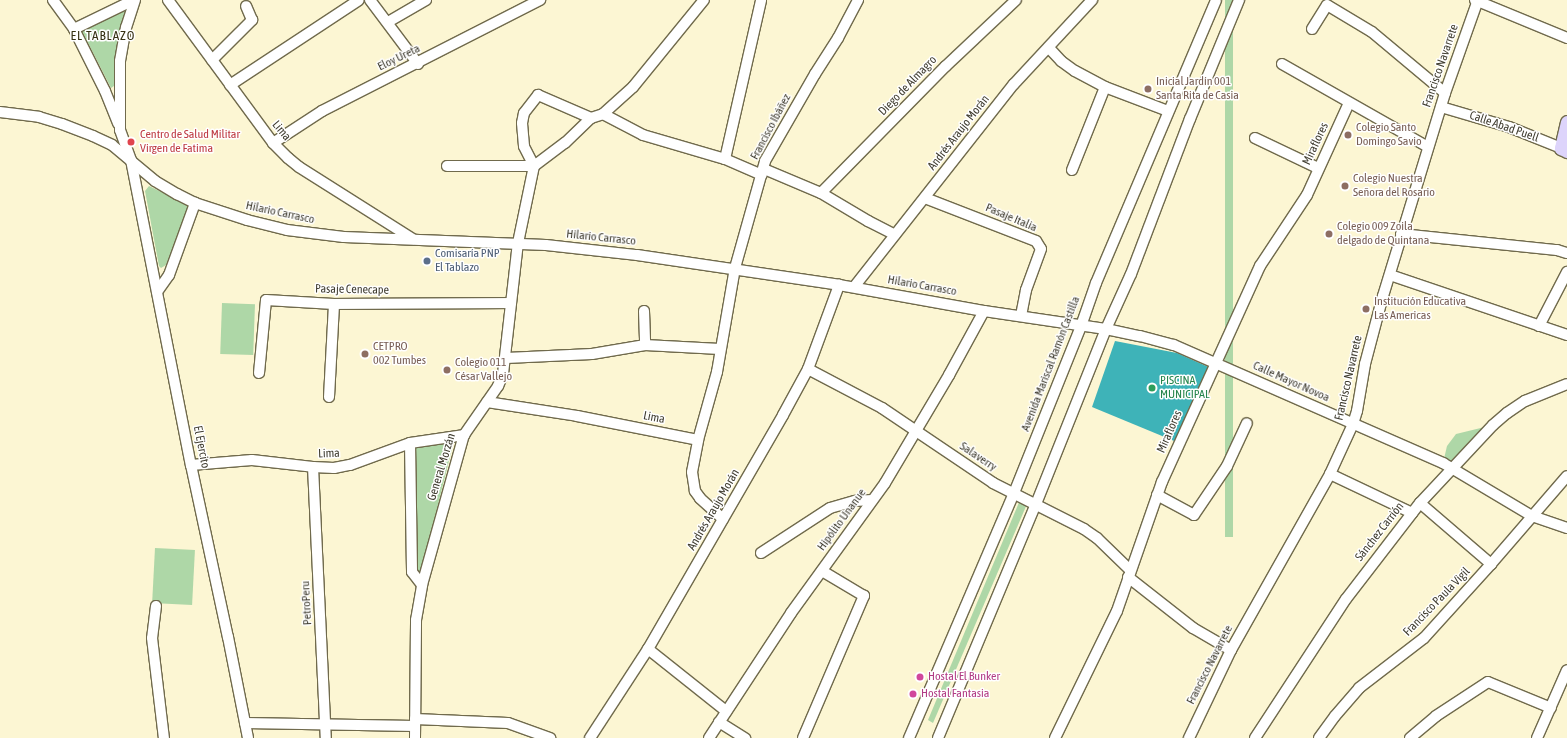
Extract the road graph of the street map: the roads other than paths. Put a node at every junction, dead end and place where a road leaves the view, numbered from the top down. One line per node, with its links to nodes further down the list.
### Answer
1 (53, 0): 18 (street)
2 (135, 0): 18 (street); 35 (street)
3 (168, 0): 22 (street, Lima)
4 (359, 0): 25 (street)
5 (370, 0): 17 (street)
6 (426, 0): 17 (street)
7 (540, 0): 23 (street, Eloy Ureta)
8 (704, 0): 32 (street)
9 (761, 0): 40 (street)
10 (858, 0): 46 (street, Francisco Ibáñez)
11 (1016, 0): 47 (street, Diego de Almagro)
12 (1092, 0): 21 (street, Andrés Araujo Morán)
13 (1216, 0): 30 (street, Avenida Mariscal Ramón Castilla)
14 (1239, 0): 68 (street)
15 (1477, 0): 20 (street); 27 (street, Francisco Navarrete)
16 (246, 6): 22 (street)
17 (388, 22): 23 (street)
18 (74, 29): 35 (street)
19 (1312, 29): 27 (street)
20 (1567, 38)
21 (1049, 48): 26 (street); 48 (street, Andrés Araujo Morán)
22 (212, 60): 25 (street, Lima)
23 (418, 64): 37 (street, Eloy Ureta)
24 (1282, 64): 28 (street)
25 (230, 85): 37 (street, Lima)
26 (1105, 87): 30 (street); 45 (street)
27 (1444, 93): 29 (street, Francisco Navarrete)
28 (1349, 103): 38 (street); 44 (street, Miraflores)
29 (1441, 107): 38 (street, Francisco Navarrete); 39 (street, Calle Abad Puell)
30 (1168, 111): 66 (street, Avenida Mariscal Ramón Castilla)
31 (0, 112): 41 (street, Hilario Carrasco)
32 (603, 114): 33 (street); 40 (street)
33 (591, 118): 43 (street); 43 (street)
34 (1567, 122): 39 (main road)
35 (120, 130): 41 (street, El Ejercito)
36 (1255, 138): 44 (street)
37 (273, 143): 52 (street, Lima)
38 (1428, 147): 50 (street, Francisco Navarrete)
39 (1564, 149)
40 (725, 159): 46 (street)
41 (131, 160): 49 (street, Hilario Carrasco); 60 (street, El Ejercito)
42 (447, 166): 43 (street)
43 (534, 166): 53 (street, General Morzán)
44 (1318, 168): 73 (street, Miraflores)
45 (1072, 170)
46 (763, 172): 47 (street); 55 (street, Francisco Ibáñez)
47 (821, 193): 51 (street)
48 (924, 198): 51 (street, Andrés Araujo Morán); 65 (street, Pasaje Italia)
49 (195, 202): 52 (street, Hilario Carrasco); 60 (street)
50 (1401, 234): 54 (street); 57 (street, Francisco Navarrete)
51 (895, 235): 59 (street, Andrés Araujo Morán)
52 (413, 239): 53 (street, Hilario Carrasco)
53 (518, 244): 55 (street, Hilario Carrasco); 61 (street, General Morzán)
54 (1567, 253)
55 (735, 268): 58 (street, Hilario Carrasco); 71 (street, Francisco Ibáñez)
56 (1567, 272): 67 (street)
57 (1390, 275): 67 (street); 80 (street, Francisco Navarrete)
58 (839, 285): 59 (street, Hilario Carrasco); 74 (street, Andrés Araujo Morán)
59 (854, 287): 64 (street, Hilario Carrasco)
60 (157, 292): 85 (street, El Ejercito)
61 (511, 303): 62 (street, Pasaje Cenecape); 72 (street, General Morzán)
62 (334, 304): 75 (street, Pasaje Cenecape); 77 (street)
63 (644, 311): 70 (street)
64 (984, 311): 65 (street, Hilario Carrasco); 81 (street, Hipólito Unanue)
65 (1021, 316): 66 (street, Hilario Carrasco)
66 (1081, 326): 68 (street, Calle Mayor Novoa); 90 (street, Avenida Mariscal Ramón Castilla)
67 (1539, 326): 69 (street)
68 (1106, 328): 73 (street, Calle Mayor Novoa); 94 (street)
69 (1567, 335)
70 (645, 345): 71 (street); 72 (street)
71 (720, 348): 83 (street, Francisco Ibáñez)
72 (506, 358): 78 (street, General Morzán)
73 (1216, 363): 80 (street, Calle Mayor Novoa); 91 (street, Miraflores)
74 (808, 369): 81 (street, Salaverry); 97 (street, Andrés Araujo Morán)
75 (259, 373)
76 (1567, 384): 87 (street, Sánchez Carrión)
77 (329, 397)
78 (487, 402): 82 (street, General Morzán); 83 (street, Lima)
79 (1247, 423): 91 (street)
80 (1353, 424): 87 (street, Calle Mayor Novoa); 88 (street, Francisco Navarrete)
81 (916, 431): 90 (street, Salaverry); 92 (street, Hipólito Unanue)
82 (464, 435): 84 (street, Lima); 103 (street, General Morzán)
83 (698, 440): 97 (street, Francisco Ibáñez)
84 (410, 443): 86 (street, Lima); 103 (street)
85 (191, 466): 86 (street, Lima); 111 (street, El Ejercito)
86 (313, 467): 113 (street, PetroPeru)
87 (1452, 469): 93 (street, Sánchez Carrión); 96 (street, Calle Mayor Novoa)
88 (1330, 474): 95 (street); 106 (street, Francisco Navarrete)
89 (1567, 476): 96 (street, Francisco Paula Vigil)
90 (1014, 494): 94 (street, Salaverry); 124 (street, Avenida Mariscal Ramón Castilla)
91 (1157, 495): 102 (street, Miraflores)
92 (872, 500): 99 (street); 101 (street, Hipólito Unanue)
93 (1420, 503): 95 (street, Sánchez Carrión); 100 (street)
94 (1036, 504): 102 (street, Salaverry); 125 (street)
95 (1412, 513): 127 (street, Sánchez Carrión)
96 (1532, 516): 98 (street, Calle Mayor Novoa); 100 (street, Francisco Paula Vigil)
97 (723, 519): 105 (street, Andrés Araujo Morán)
98 (1567, 528)
99 (761, 552)
100 (1491, 564): 128 (street, Francisco Paula Vigil)
101 (822, 571): 109 (street, Hipólito Unanue); 123 (street)
102 (1129, 574): 106 (street, Salaverry); 126 (street, Miraflores)
103 (422, 585): 112 (street, General Morzán)
104 (156, 606): 115 (street)
105 (648, 649): 109 (street); 120 (street, Andrés Araujo Morán)
106 (1231, 650): 114 (street, Francisco Navarrete)
107 (1567, 670): 108 (street)
108 (1551, 708): 129 (street); 130 (street)
109 (726, 711): 110 (street, Hipólito Unanue)
110 (719, 722): 121 (street, Hipólito Unanue); 122 (street)
111 (245, 723): 113 (street); 116 (street, El Ejercito)
112 (415, 723): 113 (street); 118 (street, General Morzán); 119 (street)
113 (326, 725): 117 (street, PetroPeru)
114 (1191, 737)
115 (164, 738)
116 (248, 738)
117 (326, 738)
118 (415, 738)
119 (550, 738)
120 (590, 738)
121 (709, 738)
122 (745, 738)
123 (803, 738)
124 (908, 738)
125 (938, 738)
126 (1055, 738)
127 (1255, 738)
128 (1319, 738)
129 (1410, 738)
130 (1537, 738)

